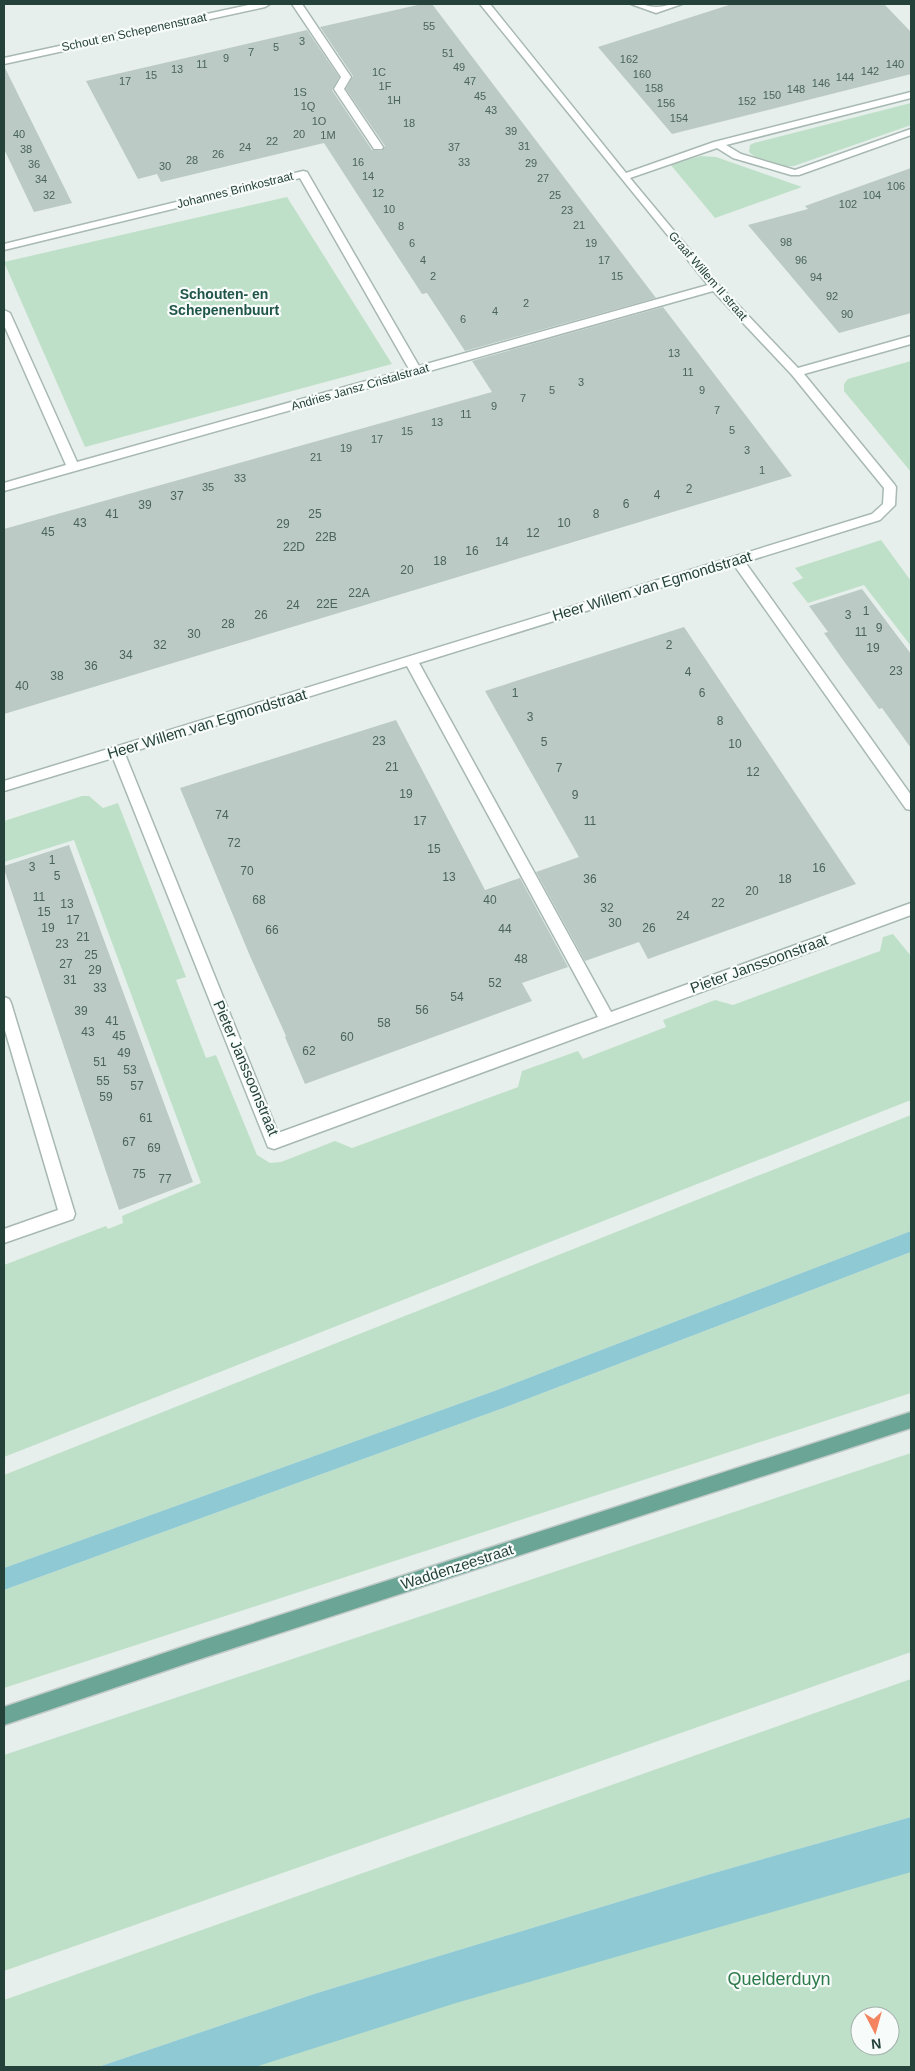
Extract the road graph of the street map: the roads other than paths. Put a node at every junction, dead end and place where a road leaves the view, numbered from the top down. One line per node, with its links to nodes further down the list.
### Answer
1 (265, 4): 6 (street, Schout en Schepenenstraat)
2 (297, 4): 10 (street)
3 (484, 4): 11 (street, Graaf Willem II straat)
4 (636, 4): 5 (street)
5 (677, 4)
6 (4, 61)
7 (911, 95): 9 (street)
8 (911, 132): 9 (street)
9 (718, 144): 11 (street)
10 (378, 147)
11 (624, 177): 13 (street, Graaf Willem II straat)
12 (4, 247): 16 (street, Johannes Brinkostraat)
13 (716, 287): 16 (street, Andries Jansz Cristalstraat); 17 (street, Graaf Willem II straat)
14 (4, 313): 18 (street)
15 (911, 340): 17 (street)
16 (416, 371): 18 (street, Andries Jansz Cristalstraat)
17 (796, 372): 20 (street, Graaf Willem II straat)
18 (73, 467): 19 (street, Andries Jansz Cristalstraat)
19 (4, 486)
20 (889, 505): 21 (street, Heer Willem van Egmondstraat)
21 (737, 560): 22 (street, Heer Willem van Egmondstraat); 25 (street)
22 (411, 661): 23 (street, Heer Willem van Egmondstraat); 28 (street)
23 (117, 752): 24 (street, Heer Willem van Egmondstraat); 28 (street, Pieter Janssoonstraat)
24 (4, 786)
25 (911, 805)
26 (911, 908): 28 (street, Pieter Janssoonstraat)
27 (4, 1003): 29 (street)
28 (607, 1020)
29 (4, 1236)
30 (911, 1420): 31 (main road, Waddenzeestraat)
31 (4, 1716)

